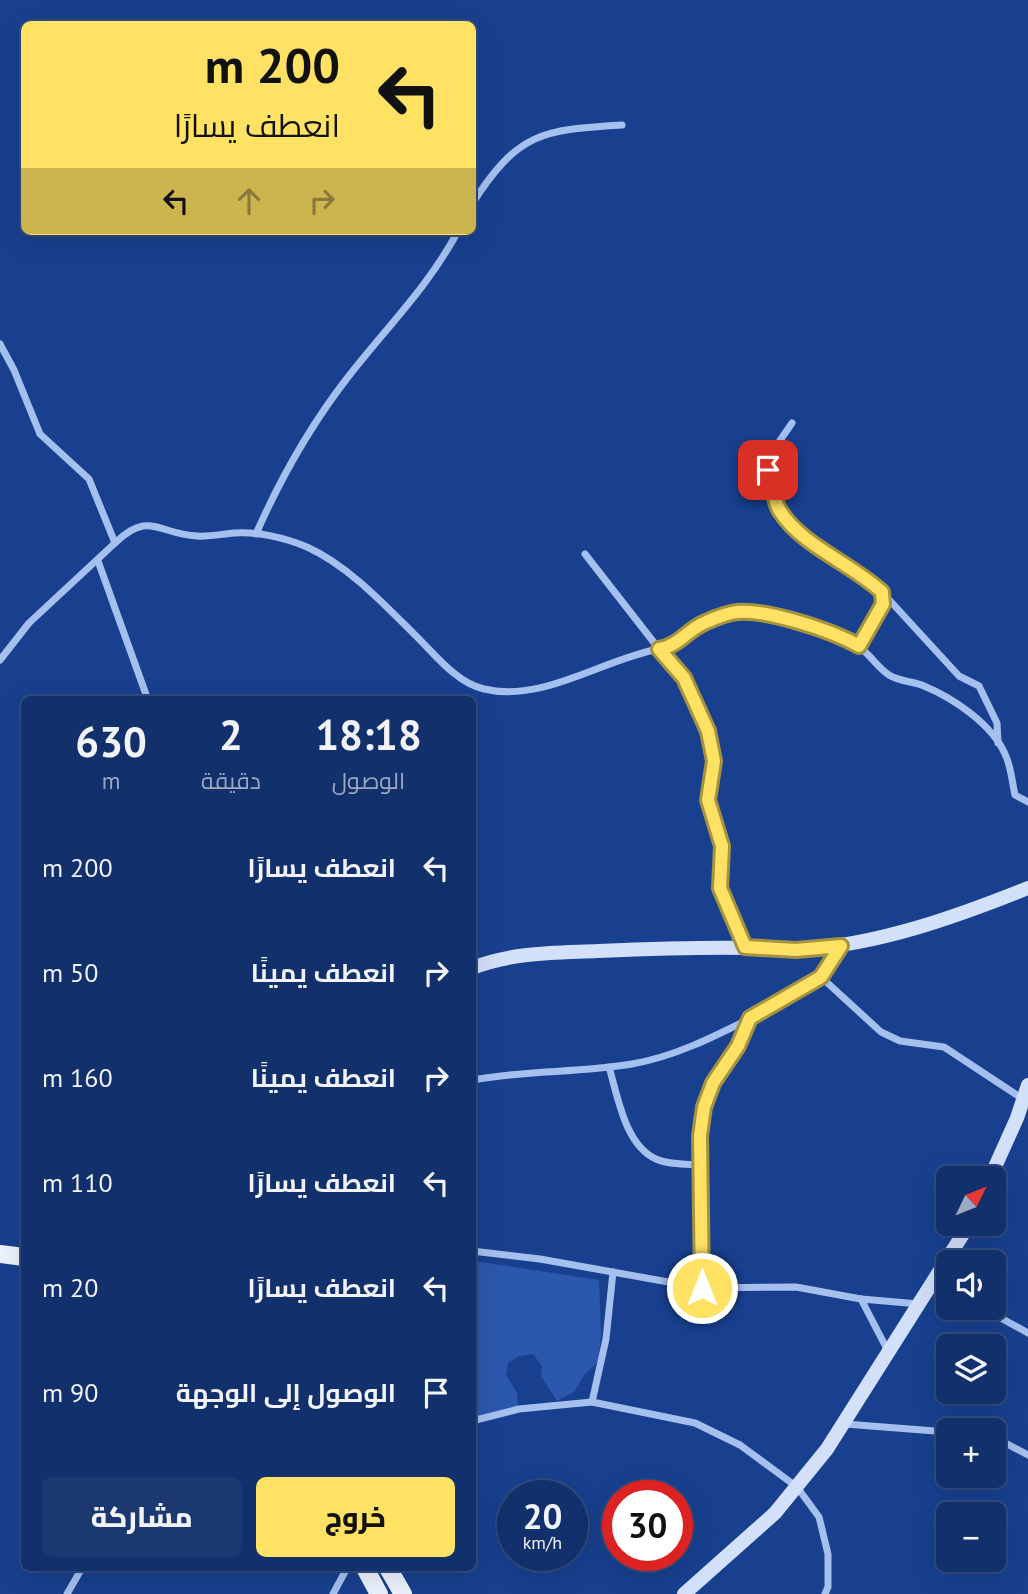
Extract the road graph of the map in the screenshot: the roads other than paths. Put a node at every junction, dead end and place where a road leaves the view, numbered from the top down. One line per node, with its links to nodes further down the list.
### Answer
1 (622, 125): 2 (street)
2 (476, 198)
3 (456, 235): 6 (street)
4 (0, 344): 7 (street)
5 (792, 423): 10 (street)
6 (256, 534): 7 (street); 12 (street)
7 (115, 543): 9 (street)
8 (585, 554): 12 (street)
9 (98, 561): 13 (street); 14 (street)
10 (882, 592): 11 (street); 15 (street)
11 (859, 646): 12 (street); 15 (street)
12 (659, 649): 19 (street)
13 (0, 660)
14 (147, 696)
15 (998, 744): 16 (street)
16 (1028, 802)
17 (1028, 888): 18 (street)
18 (841, 946): 19 (street); 21 (street)
19 (745, 947): 20 (street)
20 (476, 967)
21 (821, 977): 22 (street); 26 (street)
22 (750, 1018): 23 (street); 27 (street)
23 (609, 1067): 24 (street); 27 (street)
24 (476, 1079)
25 (1028, 1085): 26 (street)
26 (1023, 1099): 28 (street)
27 (701, 1165): 33 (street)
28 (995, 1166)
29 (476, 1252): 32 (street)
30 (0, 1254): 31 (main road)
31 (21, 1257)
32 (613, 1272): 33 (street); 40 (street)
33 (702, 1288): 35 (street)
34 (936, 1288): 36 (street)
35 (861, 1299): 36 (street); 39 (street)
36 (920, 1304): 39 (street)
37 (999, 1320): 38 (street)
38 (1028, 1333)
39 (889, 1353): 42 (street)
40 (592, 1402): 41 (street); 46 (street)
41 (476, 1420)
42 (845, 1424): 43 (street); 46 (street)
43 (936, 1431)
44 (1006, 1443): 45 (street)
45 (1028, 1455)
46 (797, 1487): 55 (street); 56 (street)
47 (80, 1571): 51 (street)
48 (345, 1571): 52 (street)
49 (367, 1571): 53 (main road)
50 (390, 1571): 54 (main road)
51 (66, 1594)
52 (333, 1594)
53 (379, 1594)
54 (403, 1594)
55 (684, 1594)
56 (825, 1594)

